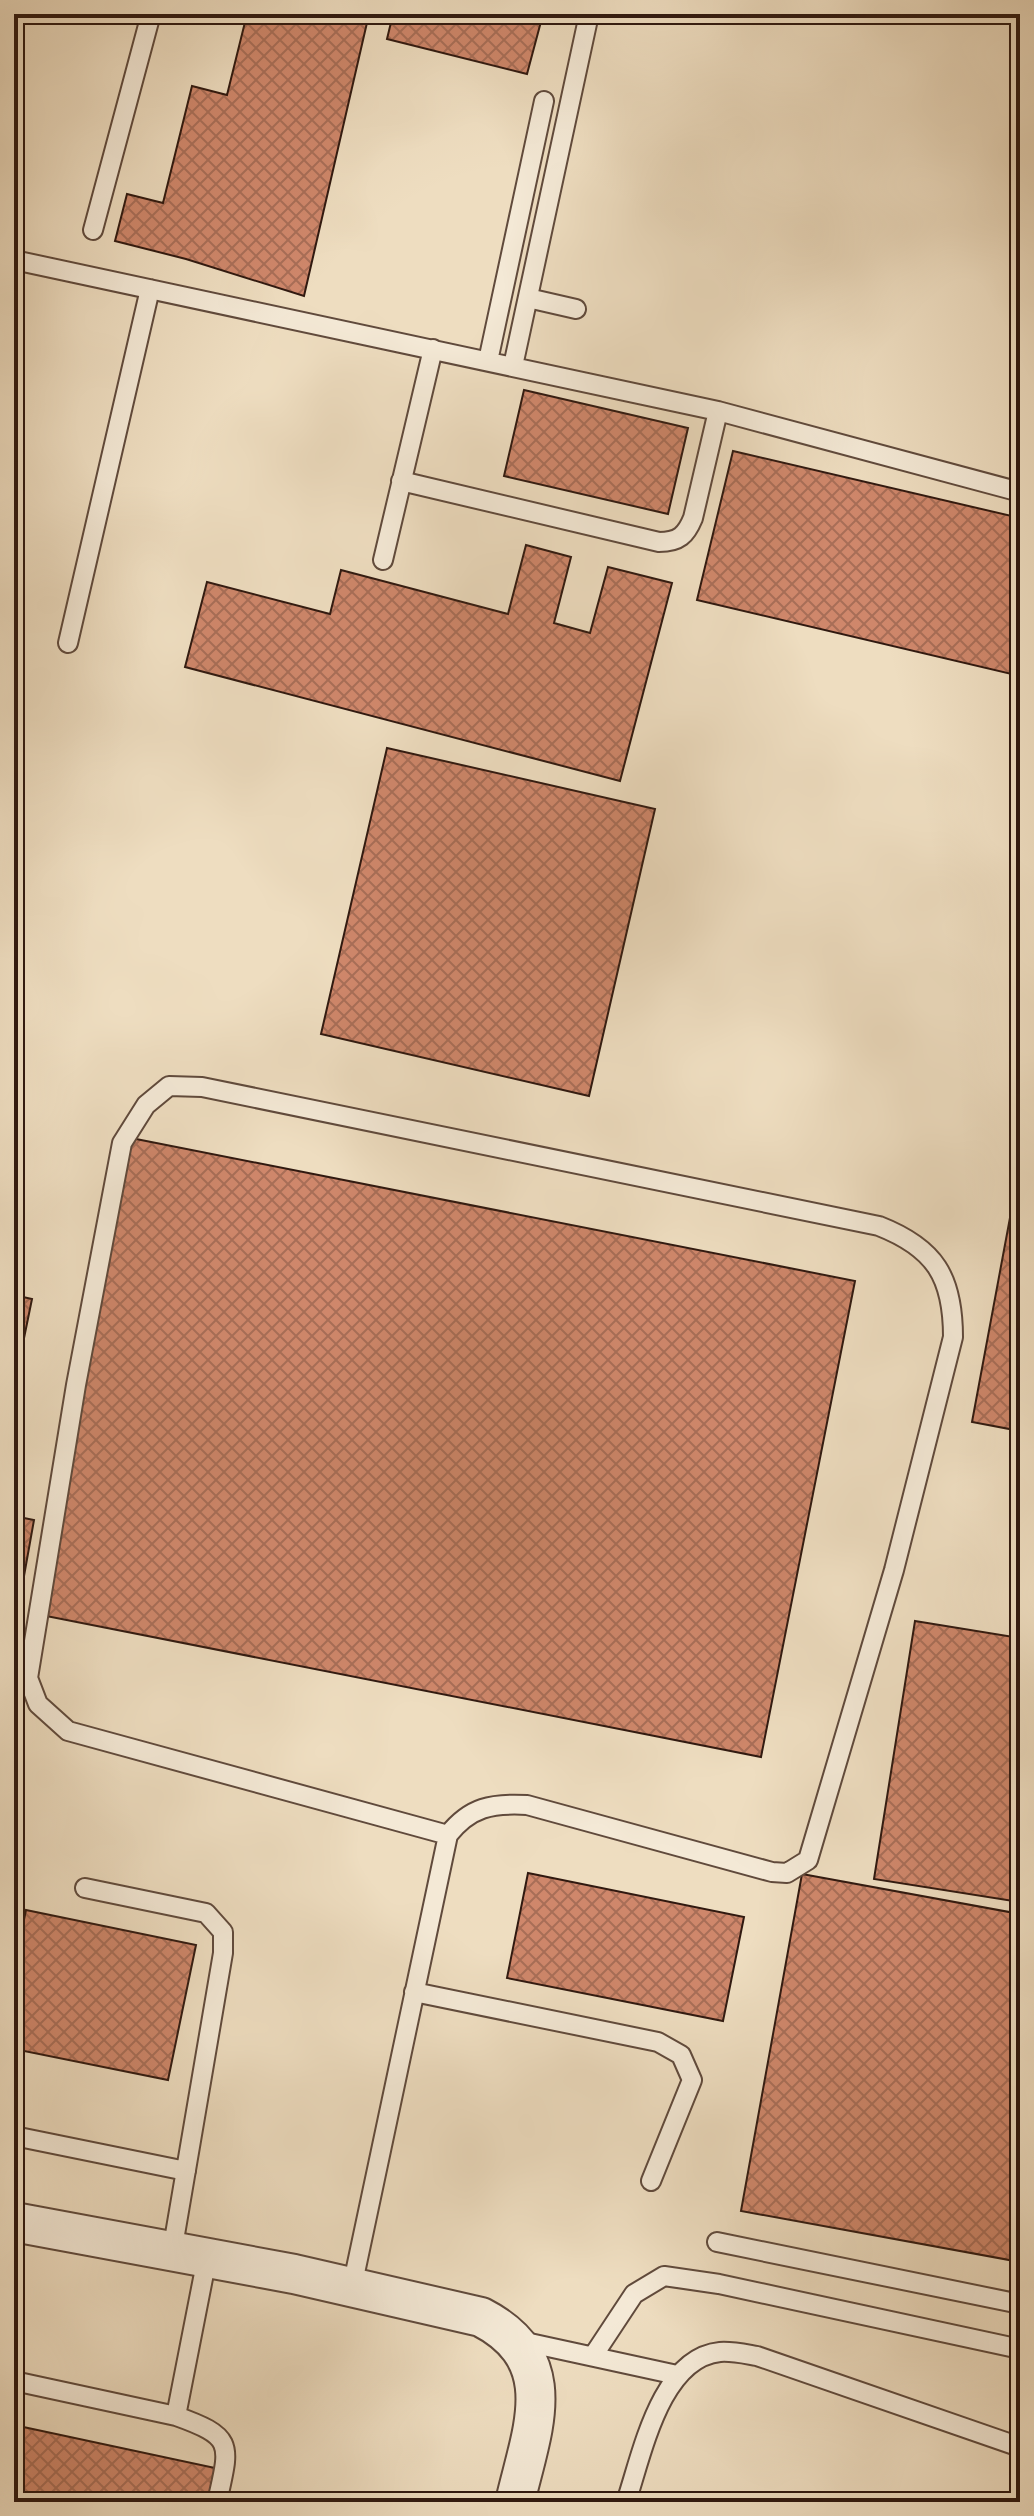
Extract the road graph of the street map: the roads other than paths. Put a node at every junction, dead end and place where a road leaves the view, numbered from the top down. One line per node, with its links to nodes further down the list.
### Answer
1 (151, 14): 4 (lane)
2 (588, 19): 7 (lane)
3 (544, 101): 10 (lane)
4 (93, 230)
5 (14, 260): 6 (lane)
6 (150, 289): 9 (lane); 16 (lane)
7 (528, 298): 8 (lane); 11 (lane)
8 (576, 309)
9 (433, 349): 10 (lane); 13 (lane)
10 (488, 361): 11 (lane)
11 (513, 366): 12 (lane)
12 (718, 411): 13 (lane); 14 (lane)
13 (401, 481): 15 (lane)
14 (1020, 492)
15 (383, 560)
16 (68, 643)
17 (448, 1835): 17 (lane); 19 (lane)
18 (85, 1888): 21 (lane)
19 (414, 1992): 22 (lane); 26 (lane)
20 (14, 2136): 21 (lane)
21 (186, 2171): 25 (lane)
22 (651, 2181)
23 (14, 2222): 25 (street)
24 (717, 2242): 27 (lane)
25 (190, 2255): 26 (street); 33 (lane)
26 (352, 2287): 28 (street)
27 (1020, 2304)
28 (515, 2339): 30 (lane); 36 (street)
29 (1020, 2349): 30 (lane)
30 (593, 2356): 31 (lane)
31 (677, 2375): 34 (lane); 37 (lane)
32 (14, 2381): 33 (lane)
33 (176, 2416): 35 (lane)
34 (1020, 2447)
35 (217, 2502)
36 (515, 2502)
37 (626, 2502)

